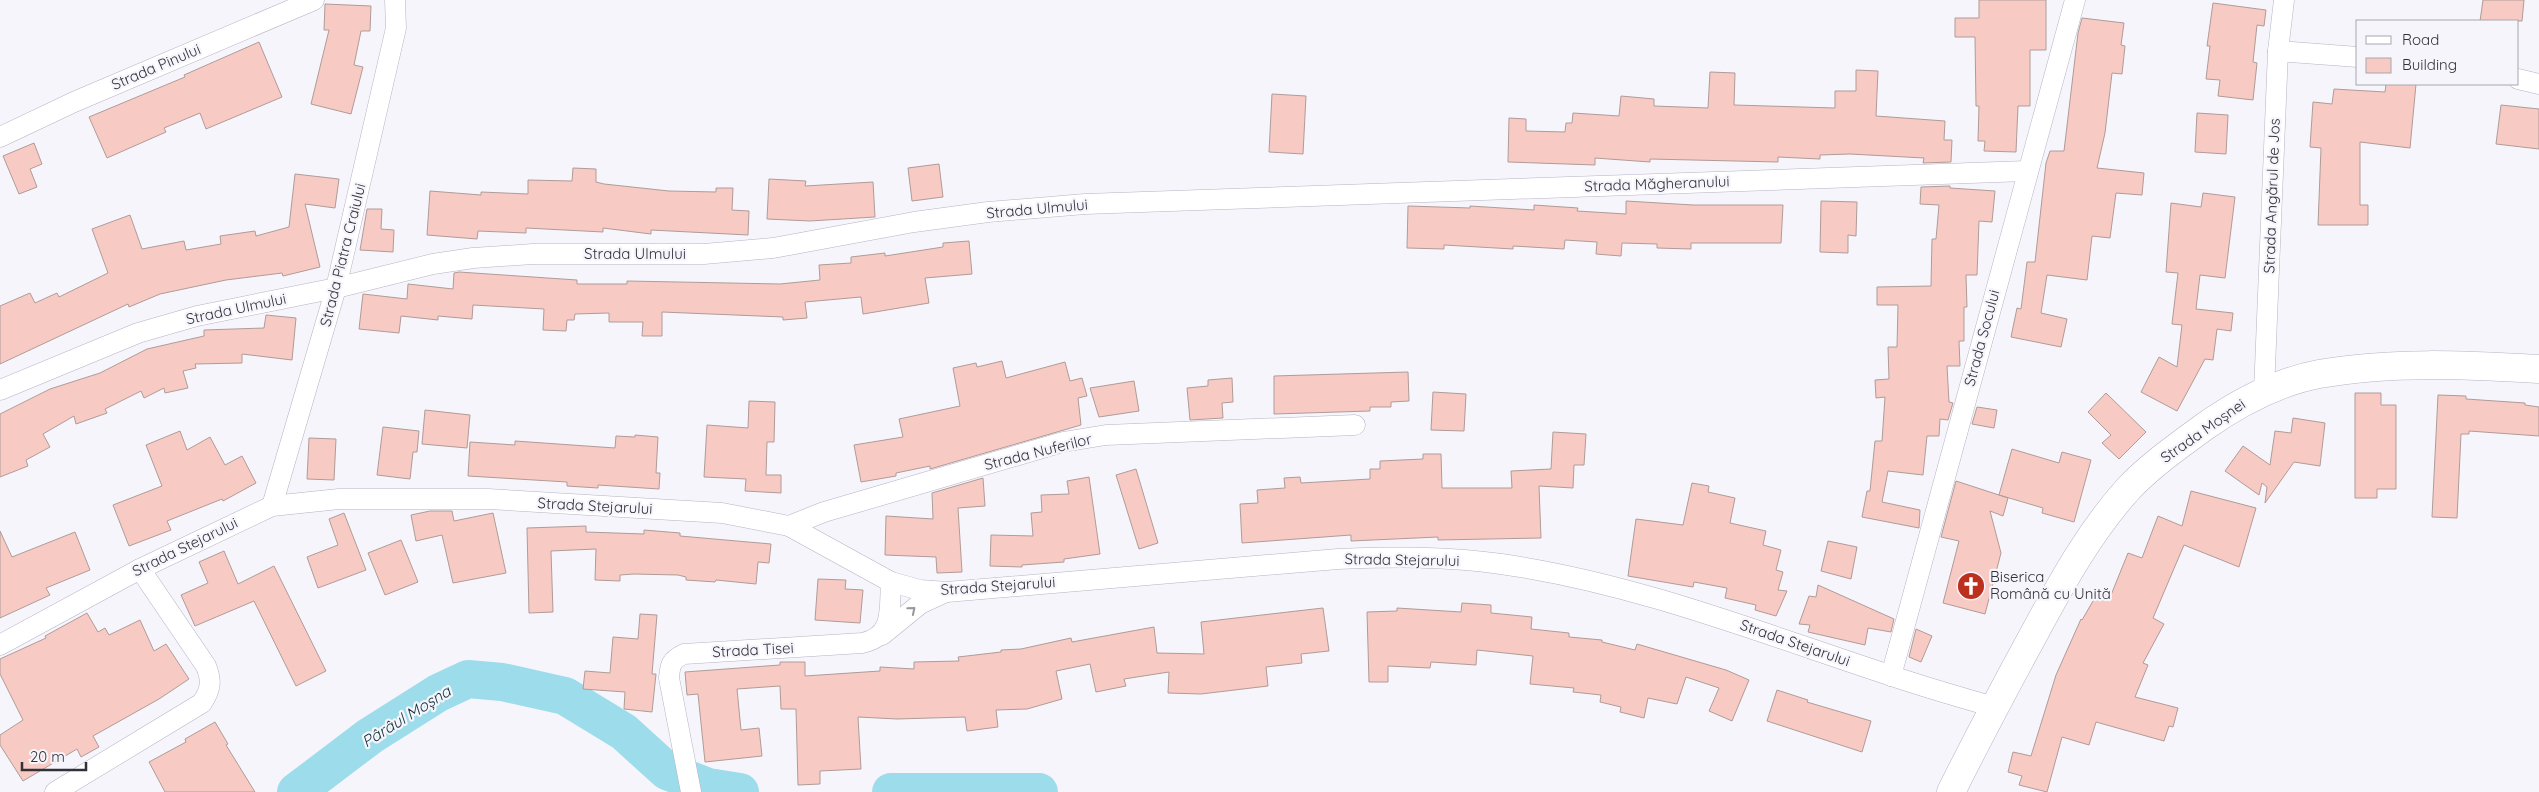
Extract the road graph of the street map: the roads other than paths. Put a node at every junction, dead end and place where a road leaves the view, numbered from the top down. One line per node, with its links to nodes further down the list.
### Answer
1 (314, 0): 9 (street, Strada Pinului)
2 (395, 0): 12 (street, Strada Piatra Craiului)
3 (2075, 0): 10 (street, Strada Socului)
4 (2284, 0): 5 (street, Strada Angărul de Jos)
5 (2278, 52): 6 (street); 15 (street, Strada Angărul de Jos)
6 (2356, 57)
7 (2519, 79): 8 (street)
8 (2539, 84)
9 (0, 137)
10 (2027, 171): 11 (street, Strada Măgheranului); 24 (street, Strada Socului)
11 (1287, 197): 12 (street, Strada Ulmului)
12 (336, 288): 14 (street, Strada Ulmului); 17 (street, Strada Piatra Craiului)
13 (2539, 369): 15 (main road, Strada Moșnei)
14 (0, 390)
15 (2264, 392): 25 (main road, Strada Moșnei)
16 (1355, 425): 18 (street, Strada Nuferilor)
17 (272, 506): 18 (street, Strada Stejarului); 19 (street, Strada Stejarului)
18 (789, 526): 20 (street, Strada Stejarului)
19 (140, 568): 23 (street, Strada Stejarului); 26 (street)
20 (890, 582): 21 (street, Strada Stejarului); 22 (street)
21 (947, 592): 22 (street, one-way to 21); 24 (street, Strada Stejarului)
22 (882, 635): 27 (street, Strada Tisei)
23 (0, 645)
24 (1891, 676): 25 (street, Strada Stejarului)
25 (1994, 707): 28 (main road, Strada Moșnei)
26 (55, 792)
27 (691, 792)
28 (1951, 792)

